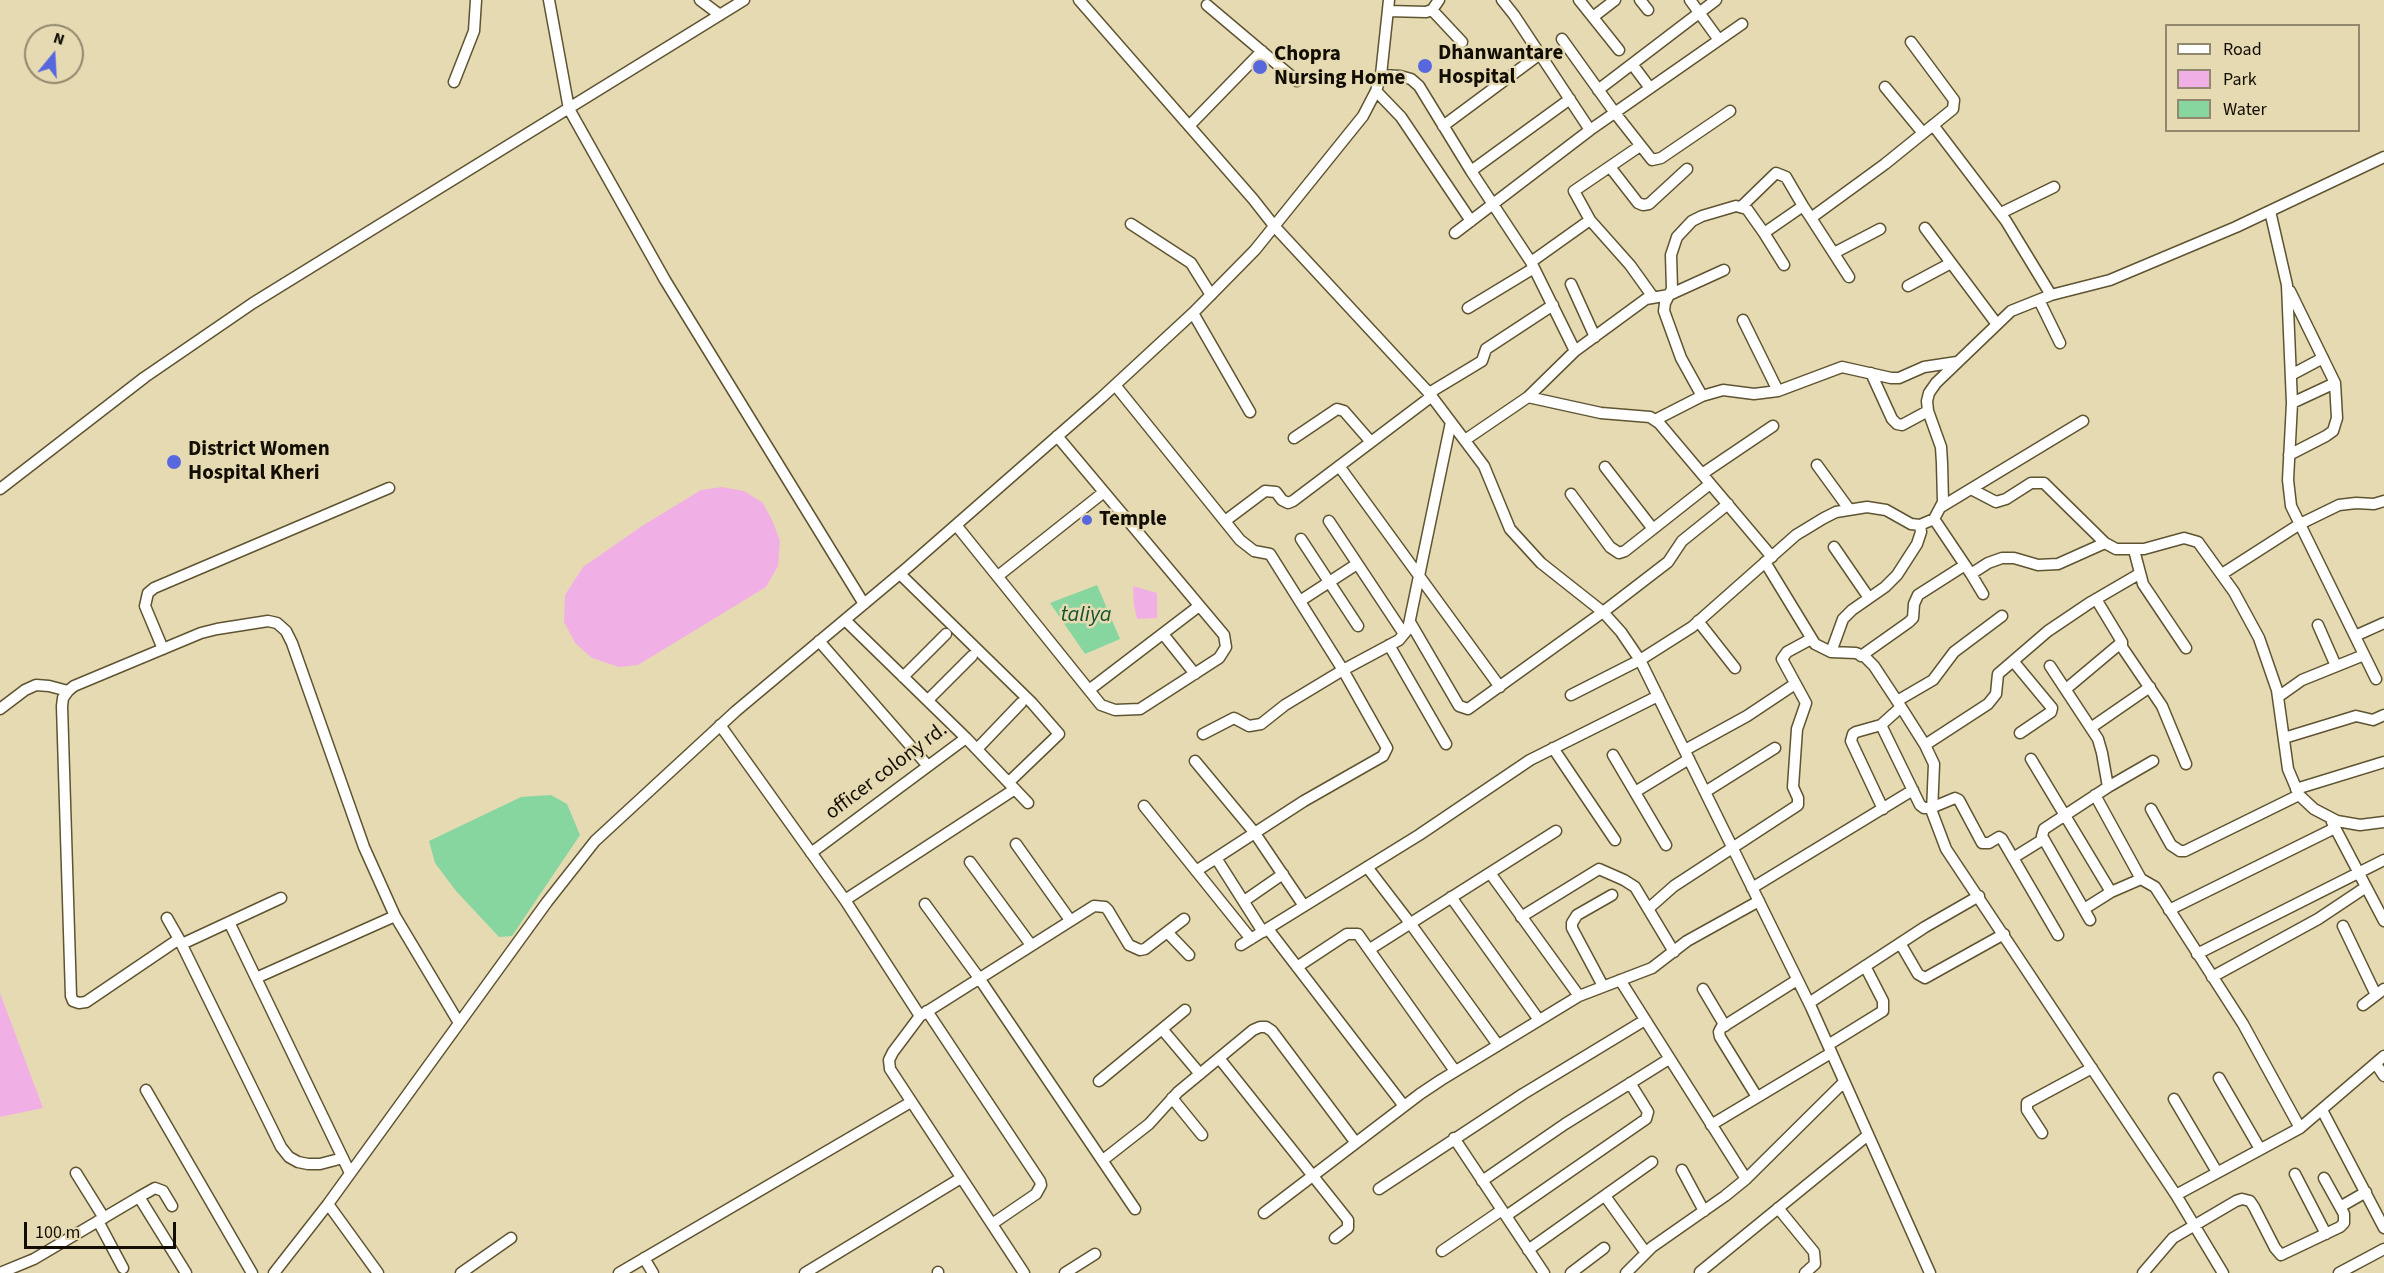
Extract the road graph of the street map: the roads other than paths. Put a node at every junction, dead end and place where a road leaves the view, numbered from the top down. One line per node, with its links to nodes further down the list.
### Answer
1 (476, 0): 30 (street)
2 (549, 0): 36 (street)
3 (700, 0): 17 (street)
4 (744, 0): 17 (street)
5 (1080, 0): 40 (street)
6 (1502, 0): 26 (street)
7 (1579, 0): 18 (street)
8 (1615, 0): 18 (street)
9 (1640, 0): 15 (street)
10 (1690, 0): 16 (street)
11 (1716, 0): 16 (street)
12 (1207, 4): 25 (street)
13 (1388, 5): 14 (street); 28 (street)
14 (1435, 5): 22 (street)
15 (1648, 10)
16 (1699, 13): 21 (street); 27 (street)
17 (720, 15): 36 (street)
18 (1593, 17): 24 (street)
19 (1742, 24): 21 (street)
20 (1562, 39): 33 (street)
21 (1719, 40): 32 (street)
22 (1462, 42)
23 (1911, 42): 39 (street)
24 (1620, 50)
25 (1262, 51): 29 (street); 40 (street)
26 (1540, 54): 35 (street); 41 (street)
27 (1632, 64): 32 (street); 33 (street)
28 (1381, 75): 34 (street); 41 (street)
29 (1297, 81)
30 (454, 82)
31 (1885, 87): 43 (street)
32 (1650, 88): 38 (street)
33 (1598, 90): 38 (street)
34 (1376, 91): 57 (street); 59 (street)
35 (1570, 99): 42 (street); 48 (street)
36 (569, 109): 114 (street); 146 (street)
37 (1730, 111): 44 (street)
38 (1615, 113): 42 (street); 44 (street)
39 (1933, 125): 43 (street); 54 (street)
40 (1189, 126): 59 (street)
41 (1443, 126): 48 (street)
42 (1590, 130): 50 (street)
43 (1923, 133): 55 (street)
44 (1640, 146): 46 (street)
45 (2384, 157): 53 (street)
46 (1610, 167): 47 (street); 56 (street)
47 (1687, 169)
48 (1471, 171): 50 (street)
49 (2054, 187): 54 (street)
50 (1494, 204): 57 (street); 66 (street)
51 (1742, 206): 52 (street); 63 (street); 74 (street)
52 (1803, 206): 55 (street); 63 (street)
53 (2270, 211): 71 (street); 75 (street)
54 (2001, 213): 75 (street)
55 (1811, 218): 64 (street)
56 (1590, 220): 66 (street); 76 (street)
57 (1471, 221): 62 (street)
58 (1131, 224): 73 (street)
59 (1275, 227): 73 (street); 93 (street)
60 (1925, 228): 65 (street)
61 (1880, 229): 64 (street)
62 (1455, 232)
63 (1764, 233): 67 (street)
64 (1834, 253): 69 (street)
65 (1951, 263): 72 (street); 82 (street)
66 (1532, 265): 78 (street); 79 (street)
67 (1785, 265)
68 (1724, 270): 74 (street)
69 (1849, 277)
70 (1571, 284): 83 (street)
71 (2287, 285): 86 (street); 89 (street)
72 (1908, 286)
73 (1211, 295): 80 (street)
74 (1669, 295): 76 (street); 94 (street)
75 (2051, 295): 77 (street)
76 (1653, 297): 83 (street)
77 (2039, 300): 82 (street); 84 (street)
78 (1552, 305): 85 (street); 93 (street)
79 (1468, 309)
80 (1193, 313): 91 (street); 98 (street)
81 (1743, 320): 92 (street)
82 (1996, 323): 87 (street)
83 (1594, 337): 85 (street)
84 (2060, 343)
85 (1575, 351): 95 (street)
86 (2322, 358): 89 (street); 90 (street)
87 (1957, 362): 88 (street); 97 (street)
88 (1871, 373): 92 (street); 97 (street)
89 (2291, 375): 96 (street)
90 (2335, 383): 96 (street); 107 (street)
91 (1115, 385): 103 (street); 123 (street)
92 (1778, 391): 94 (street)
93 (1431, 394): 101 (street); 106 (street)
94 (1702, 396): 99 (street)
95 (1528, 397): 99 (street); 105 (street)
96 (2292, 403): 107 (street)
97 (1928, 411): 120 (street)
98 (1250, 412)
99 (1655, 420): 111 (street)
100 (2083, 421): 115 (street)
101 (1451, 422): 105 (street); 140 (street)
102 (1773, 426): 111 (street)
103 (1057, 436): 116 (street); 126 (street)
104 (1294, 438): 106 (street)
105 (1465, 440): 148 (street)
106 (1371, 442): 109 (street)
107 (2289, 455): 125 (street)
108 (1817, 465): 121 (street)
109 (1339, 466): 123 (street); 140 (street)
110 (1605, 467): 128 (street)
111 (1702, 474): 112 (street)
112 (1710, 484): 119 (street); 128 (street)
113 (389, 488): 165 (street)
114 (0, 489)
115 (1971, 489): 120 (street); 130 (street)
116 (1104, 492): 139 (street); 147 (street)
117 (1571, 494): 128 (street)
118 (2384, 501): 125 (street)
119 (1728, 504): 133 (street); 148 (street)
120 (1941, 507): 122 (street)
121 (1849, 509): 127 (street); 133 (street)
122 (1934, 519): 127 (street); 135 (street)
123 (1225, 520): 145 (street)
124 (1329, 520): 134 (street)
125 (2300, 524): 138 (street); 159 (street)
126 (956, 525): 136 (street); 139 (street)
127 (1920, 525): 143 (street)
128 (1653, 529)
129 (1301, 538): 141 (street)
130 (2105, 543): 132 (street); 135 (street)
131 (1834, 547): 143 (street)
132 (2134, 550): 137 (street); 138 (street)
133 (1769, 560): 151 (street); 160 (street)
134 (1357, 564): 141 (street); 158 (street)
135 (1968, 570): 142 (street); 169 (street)
136 (900, 574): 146 (street); 213 (street)
137 (2139, 574): 144 (street); 164 (street)
138 (2222, 574): 187 (street)
139 (998, 576): 183 (street)
140 (1420, 576): 152 (street); 180 (street)
141 (1330, 582): 145 (street); 155 (street)
142 (1983, 594)
143 (1869, 598): 166 (street)
144 (2096, 599): 162 (street); 171 (street)
145 (1300, 601): 175 (street)
146 (864, 604): 150 (street)
147 (1200, 606): 157 (street); 176 (street)
148 (1603, 612): 170 (street); 180 (street)
149 (2002, 616): 190 (street)
150 (845, 620): 161 (street); 177 (street, officer colony rd.)
151 (1698, 621): 170 (street); 174 (street)
152 (1410, 622): 158 (street); 180 (street)
153 (2384, 623): 159 (street)
154 (2318, 625): 173 (street)
155 (1358, 626)
156 (946, 634): 177 (street)
157 (1163, 634): 176 (street); 183 (street)
158 (1404, 634): 163 (street)
159 (2355, 636): 167 (street)
160 (1811, 639): 166 (street); 179 (street)
161 (819, 641): 194 (street); 212 (street)
162 (2122, 642): 181 (street); 182 (street)
163 (1389, 645): 175 (street); 200 (street)
164 (2186, 648)
165 (163, 650): 184 (street); 262 (street)
166 (1831, 652): 169 (street)
167 (2364, 655): 173 (street); 178 (street)
168 (972, 656): 188 (street)
169 (1861, 656): 190 (street)
170 (1640, 660): 185 (street); 186 (street)
171 (2013, 661): 196 (street); 201 (street)
172 (2050, 666): 182 (street)
173 (2336, 666): 187 (street)
174 (1735, 668)
175 (1343, 670): 197 (street); 230 (street)
176 (1195, 674): 183 (street)
177 (903, 677): 188 (street, officer colony rd.)
178 (2376, 679)
179 (1795, 684): 206 (street); 235 (street)
180 (1500, 687)
181 (2150, 687): 195 (street); 211 (street)
182 (2066, 689): 195 (street)
183 (1089, 690)
184 (68, 691): 191 (street); 277 (street)
185 (1571, 694)
186 (1658, 696): 202 (street); 206 (street)
187 (2278, 697): 199 (street)
188 (928, 700): 198 (street, officer colony rd.)
189 (1021, 703): 204 (street)
190 (1899, 704): 193 (street); 201 (street)
191 (0, 709)
192 (2384, 715): 199 (street)
193 (1881, 724): 215 (street); 223 (street)
194 (720, 725): 236 (street); 302 (street)
195 (2092, 727): 214 (street)
196 (2020, 733)
197 (1203, 734)
198 (966, 738): 204 (street); 212 (street, officer colony rd.)
199 (2284, 738): 218 (street)
200 (1446, 744)
201 (1925, 745): 222 (street)
202 (1553, 748): 231 (street); 241 (street)
203 (1775, 748): 217 (street)
204 (977, 749): 213 (street)
205 (1613, 755): 216 (street)
206 (1687, 755): 216 (street); 217 (street)
207 (2031, 759): 225 (street)
208 (1195, 761): 230 (street)
209 (2152, 761): 214 (street)
210 (2384, 762): 218 (street)
211 (2186, 764)
212 (928, 766): 236 (street, officer colony rd.)
213 (1012, 786): 220 (street); 254 (street)
214 (2108, 787): 219 (street)
215 (1913, 790): 222 (street); 223 (street)
216 (1635, 792): 234 (street)
217 (1705, 792): 235 (street)
218 (2297, 792): 224 (street); 226 (street)
219 (2095, 795): 225 (street); 246 (street)
220 (1028, 803)
221 (1144, 806): 242 (street)
222 (1931, 808): 238 (street); 251 (street)
223 (1883, 809): 248 (street)
224 (2151, 809)
225 (2066, 815): 232 (street); 249 (street)
226 (2329, 817): 227 (street); 228 (street)
227 (2384, 822)
228 (2335, 828): 244 (street); 261 (street)
229 (1556, 831): 243 (street)
230 (1254, 832): 237 (street); 245 (street)
231 (1615, 840)
232 (2043, 840): 238 (street); 260 (street)
233 (1016, 844): 266 (street)
234 (1666, 845)
235 (1732, 847): 248 (street); 259 (street)
236 (811, 853): 254 (street)
237 (1216, 858): 242 (street); 255 (street)
238 (2013, 858): 275 (street)
239 (2384, 860): 244 (street)
240 (970, 862): 279 (street)
241 (1367, 867): 258 (street); 270 (street)
242 (1196, 871): 276 (street)
243 (1490, 873): 252 (street); 263 (street)
244 (2358, 873): 247 (street); 283 (street)
245 (1283, 874): 255 (street); 258 (street)
246 (2140, 879): 249 (street); 261 (street)
247 (2366, 887): 268 (street); 287 (street)
248 (1752, 888): 256 (street)
249 (2111, 892): 260 (street)
250 (1612, 895): 292 (street)
251 (1979, 896): 274 (street); 278 (street)
252 (1451, 897): 270 (street); 300 (street)
253 (281, 898): 269 (street)
254 (845, 900): 299 (street)
255 (1244, 901): 272 (street)
256 (1759, 901): 282 (street); 291 (street)
257 (925, 904): 289 (street)
258 (1304, 906): 272 (street)
259 (1648, 909): 263 (street); 282 (street)
260 (2084, 909): 267 (street)
261 (2169, 910): 283 (street)
262 (395, 916): 288 (street); 302 (street)
263 (1521, 917): 295 (street)
264 (167, 918): 277 (street)
265 (1184, 919): 273 (street)
266 (1070, 920): 273 (street); 279 (street)
267 (2090, 920)
268 (2384, 921)
269 (229, 922): 277 (street); 288 (street)
270 (1410, 922): 281 (street); 305 (street)
271 (2343, 926): 294 (street)
272 (1266, 930): 276 (street); 286 (street)
273 (1167, 932): 284 (street)
274 (2004, 934): 278 (street); 310 (street)
275 (2058, 935)
276 (1251, 939): 280 (street)
277 (181, 942): 333 (street)
278 (1900, 943): 285 (street)
279 (1031, 945): 289 (street)
280 (1241, 945)
281 (1370, 949): 286 (street); 311 (street)
282 (1674, 952): 290 (street)
283 (2197, 954): 287 (street)
284 (1189, 955)
285 (1866, 966): 296 (street); 306 (street)
286 (1297, 967): 323 (street)
287 (2212, 977): 326 (street)
288 (256, 978): 333 (street)
289 (979, 978): 299 (street); 334 (street)
290 (1620, 980): 292 (street); 301 (street)
291 (1797, 980): 296 (street); 303 (street)
292 (1603, 986): 295 (street)
293 (1703, 989): 303 (street)
294 (2380, 992): 297 (street)
295 (1579, 996): 300 (street)
296 (1809, 1003): 306 (street)
297 (2363, 1005)
298 (1185, 1010): 304 (street)
299 (923, 1013): 322 (street); 360 (street)
300 (1539, 1020): 305 (street)
301 (1645, 1020): 308 (street); 330 (street)
302 (459, 1023): 339 (street)
303 (1725, 1026): 319 (street)
304 (1162, 1029): 312 (street); 315 (street)
305 (1498, 1045): 311 (street)
306 (1830, 1049): 316 (street); 319 (street)
307 (1219, 1058): 312 (street); 331 (street); 341 (street)
308 (1669, 1059): 317 (street); 325 (street)
309 (2380, 1060): 313 (street); 324 (street)
310 (2092, 1068): 327 (street); 348 (street)
311 (1455, 1071): 323 (street)
312 (1200, 1074): 320 (street)
313 (2384, 1076)
314 (2219, 1078): 332 (street)
315 (1099, 1081)
316 (1844, 1082): 329 (street); 344 (street)
317 (1630, 1083): 345 (street); 358 (street)
318 (146, 1090): 377 (street)
319 (1757, 1097): 325 (street)
320 (1172, 1098): 328 (street); 334 (street)
321 (2174, 1099): 337 (street)
322 (911, 1102): 342 (street); 372 (street)
323 (1404, 1106): 331 (street)
324 (2322, 1110): 326 (street); 347 (street)
325 (1711, 1125): 344 (street)
326 (2300, 1128): 332 (street)
327 (2042, 1134)
328 (1202, 1135)
329 (1868, 1135): 354 (street); 390 (street)
330 (1454, 1138): 345 (street); 346 (street)
331 (1356, 1143): 341 (street)
332 (2260, 1149): 337 (street)
333 (343, 1158): 339 (street)
334 (1102, 1161): 355 (street)
335 (1652, 1162): 349 (street)
336 (1682, 1170): 356 (street)
337 (2217, 1172): 348 (street)
338 (76, 1173): 359 (street)
339 (350, 1173): 351 (street)
340 (2295, 1174): 363 (street)
341 (1313, 1176): 357 (street); 365 (street)
342 (961, 1178): 360 (street); 383 (street)
343 (2324, 1178): 353 (street)
344 (1746, 1179): 356 (street)
345 (1482, 1181): 358 (street)
346 (1379, 1190)
347 (2366, 1192): 353 (street); 362 (street)
348 (2176, 1195): 361 (street)
349 (1605, 1196): 368 (street); 370 (street)
350 (139, 1197): 352 (street); 359 (street); 376 (street)
351 (328, 1204): 378 (street); 379 (street)
352 (172, 1206)
353 (2340, 1207): 363 (street)
354 (1778, 1208): 374 (street); 389 (street)
355 (1135, 1209)
356 (1704, 1211): 370 (street)
357 (1264, 1213)
358 (1504, 1213): 368 (street); 369 (street)
359 (101, 1220): 373 (street); 375 (street)
360 (992, 1224): 384 (street)
361 (2194, 1225): 363 (street); 391 (street); 392 (street)
362 (2384, 1228)
363 (2326, 1234)
364 (511, 1238): 380 (street)
365 (1335, 1238)
366 (1605, 1248): 387 (street)
367 (2384, 1249): 393 (street)
368 (1528, 1250): 386 (street)
369 (1442, 1251)
370 (1646, 1253): 388 (street)
371 (1095, 1254): 385 (street)
372 (644, 1258): 381 (street); 382 (street)
373 (123, 1268)
374 (1700, 1272)
375 (0, 1273)
376 (186, 1273)
377 (252, 1273)
378 (274, 1273)
379 (378, 1273)
380 (461, 1273)
381 (619, 1273)
382 (653, 1273)
383 (805, 1273)
384 (1024, 1273)
385 (1065, 1273)
386 (1544, 1273)
387 (1571, 1273)
388 (1626, 1273)
389 (1805, 1273)
390 (1930, 1273)
391 (2143, 1273)
392 (2223, 1273)
393 (2339, 1273)

